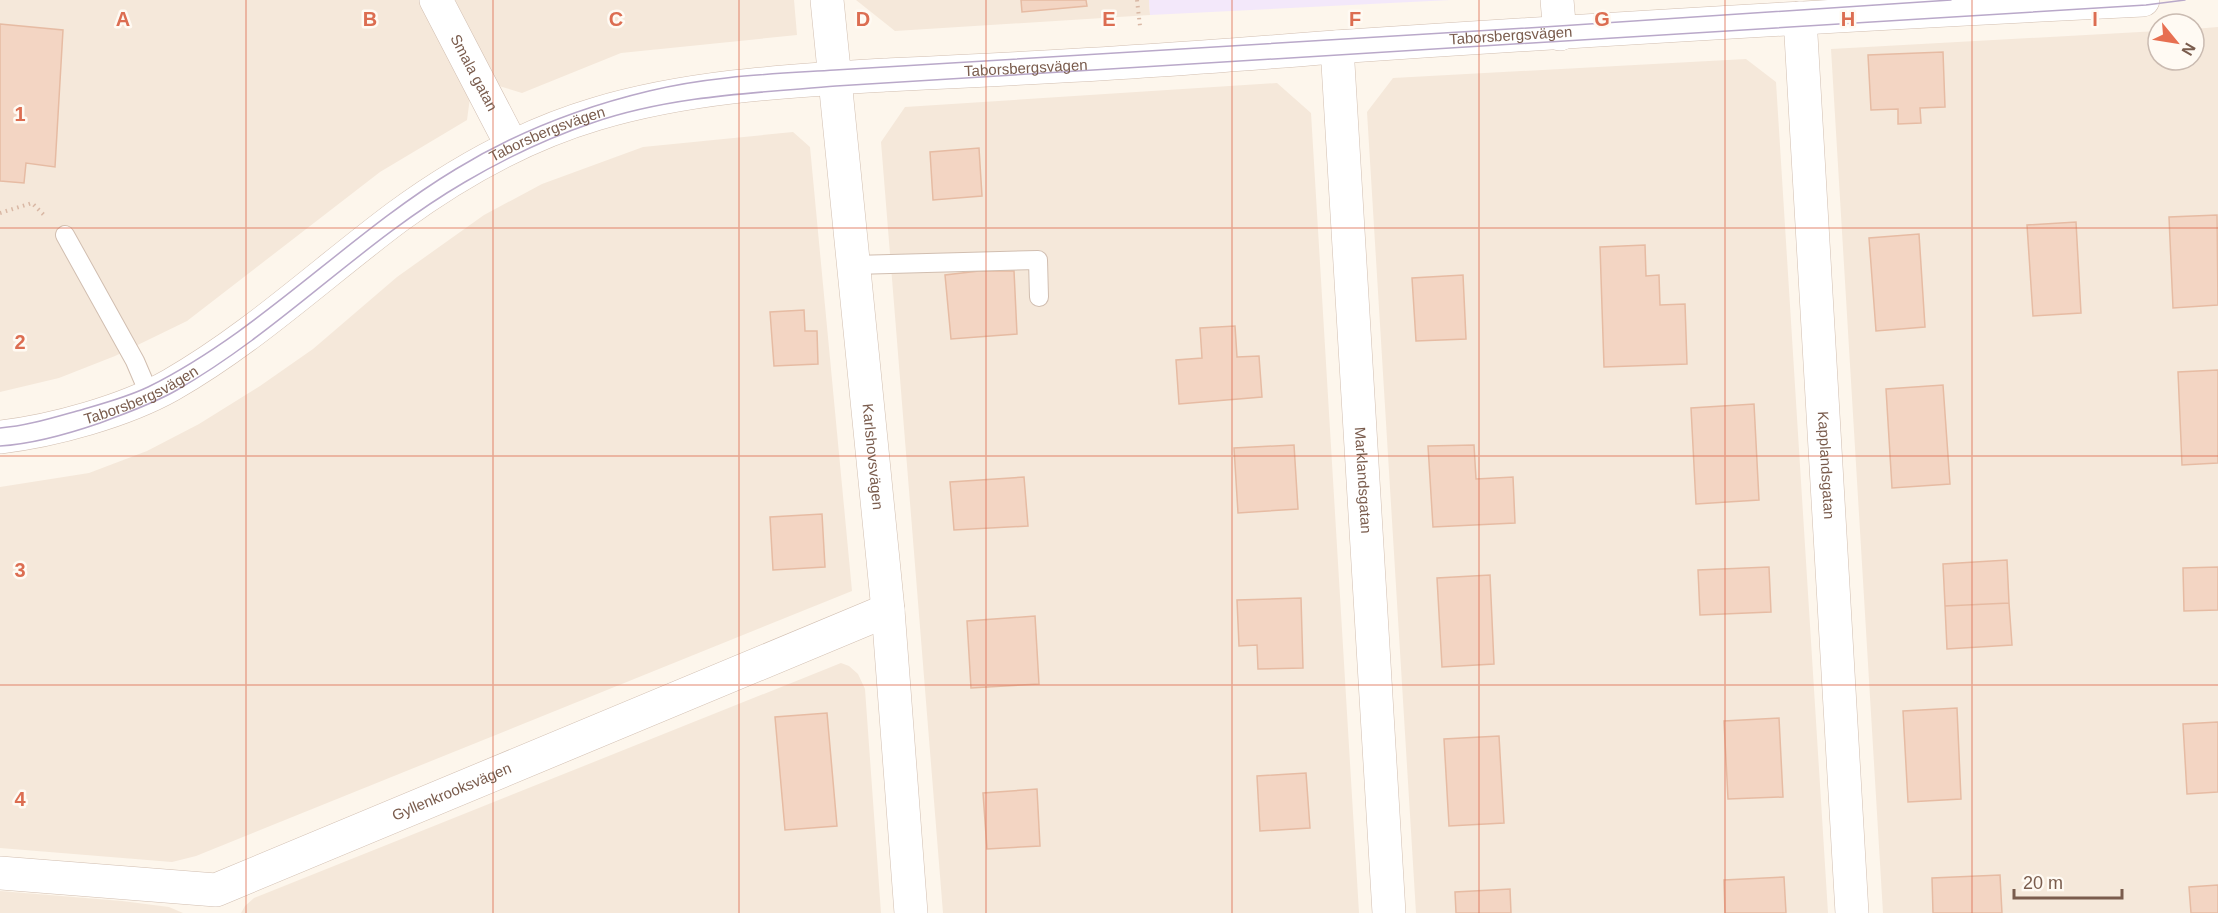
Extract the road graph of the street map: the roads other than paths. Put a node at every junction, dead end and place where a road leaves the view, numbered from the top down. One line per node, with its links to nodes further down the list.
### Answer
1 (436, 0): 9 (street, Smala gatan)
2 (827, 0): 8 (street, Karlshovsvägen)
3 (1557, 0): 6 (street)
4 (2143, 0): 5 (street, Taborsbergsvägen)
5 (1800, 18): 6 (street, Taborsbergsvägen); 20 (street, Kapplandsgatan)
6 (1560, 34): 7 (street, Taborsbergsvägen)
7 (1337, 47): 8 (street, Taborsbergsvägen); 19 (street, Marklandsgatan)
8 (835, 78): 9 (street, Taborsbergsvägen); 11 (street, Karlshovsvägen)
9 (512, 146): 13 (street, Taborsbergsvägen)
10 (65, 235): 13 (lane)
11 (854, 265): 12 (lane); 15 (street, Karlshovsvägen)
12 (1039, 297)
13 (150, 396): 14 (street, Taborsbergsvägen)
14 (0, 437)
15 (888, 610): 17 (street, Gyllenkrooksvägen); 18 (street, Karlshovsvägen)
16 (0, 873): 17 (street, Gyllenkrooksvägen)
17 (218, 901)
18 (911, 913)
19 (1389, 913)
20 (1852, 913)

